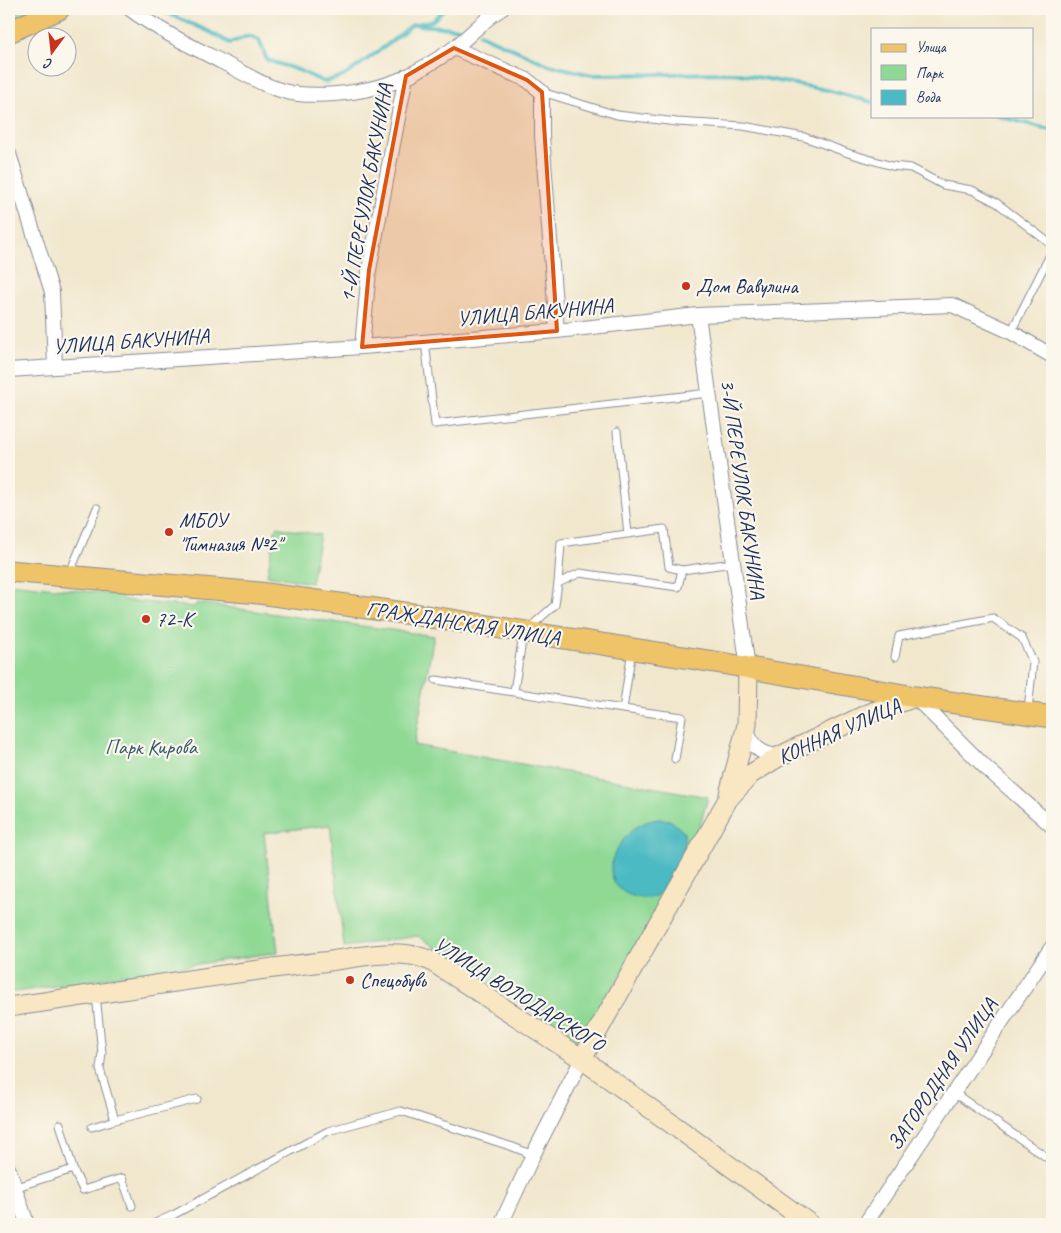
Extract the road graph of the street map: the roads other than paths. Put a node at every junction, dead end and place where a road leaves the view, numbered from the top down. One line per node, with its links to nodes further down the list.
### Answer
1 (58, 9): 4 (main road)
2 (130, 9): 6 (street)
3 (500, 9): 5 (street)
4 (9, 32)
5 (454, 48): 6 (street); 7 (street)
6 (406, 76): 16 (street, 1-Й ПЕРЕУЛОК БАКУНИНА)
7 (542, 92): 10 (lane); 13 (street)
8 (9, 154): 9 (street)
9 (13, 186): 18 (street)
10 (1052, 245)
11 (1052, 251): 14 (lane)
12 (698, 315): 13 (street, УЛИЦА БАКУНИНА); 14 (street, УЛИЦА БАКУНИНА); 20 (street, 3-Й ПЕРЕУЛОК БАКУНИНА)
13 (557, 331): 15 (street, УЛИЦА БАКУНИНА)
14 (1011, 332): 17 (street, УЛИЦА БАКУНИНА)
15 (425, 342): 16 (street, УЛИЦА БАКУНИНА); 20 (lane)
16 (362, 347): 18 (street, УЛИЦА БАКУНИНА)
17 (1052, 356)
18 (55, 366): 19 (street, УЛИЦА БАКУНИНА)
19 (9, 370)
20 (709, 393): 24 (street, 3-Й ПЕРЕУЛОК БАКУНИНА)
21 (617, 432): 23 (lane)
22 (97, 508): 27 (lane)
23 (628, 534): 25 (lane); 28 (lane)
24 (733, 564): 25 (lane); 32 (street, 3-Й ПЕРЕУЛОК БАКУНИНА)
25 (682, 570): 28 (lane)
26 (9, 572): 27 (main road, ГРАЖДАНСКАЯ УЛИЦА)
27 (72, 577): 29 (main road, ГРАЖДАНСКАЯ УЛИЦА)
28 (558, 582): 29 (lane)
29 (524, 632): 30 (main road, ГРАЖДАНСКАЯ УЛИЦА); 35 (lane)
30 (632, 649): 32 (main road, ГРАЖДАНСКАЯ УЛИЦА); 37 (lane)
31 (895, 657): 38 (lane)
32 (748, 668): 34 (main road, ГРАЖДАНСКАЯ УЛИЦА); 41 (street, КОННАЯ УЛИЦА)
33 (436, 680): 35 (lane)
34 (859, 687): 36 (main road, ГРАЖДАНСКАЯ УЛИЦА); 39 (street)
35 (514, 691): 37 (lane)
36 (915, 697): 38 (main road, КОННАЯ УЛИЦА); 39 (street, КОННАЯ УЛИЦА); 45 (street)
37 (622, 709): 43 (lane)
38 (1028, 713): 40 (main road, КОННАЯ УЛИЦА)
39 (865, 715): 42 (street, КОННАЯ УЛИЦА)
40 (1052, 717)
41 (746, 725): 42 (street); 44 (street, КОННАЯ УЛИЦА)
42 (780, 756): 44 (street, КОННАЯ УЛИЦА)
43 (675, 759)
44 (728, 798): 49 (street, КОННАЯ УЛИЦА)
45 (1052, 826)
46 (1052, 946): 50 (street, ЗАГОРОДНАЯ УЛИЦА)
47 (96, 994): 48 (street, УЛИЦА ВОЛОДАРСКОГО); 49 (street, УЛИЦА ВОЛОДАРСКОГО); 52 (lane)
48 (9, 1007)
49 (582, 1059): 55 (street); 64 (street, УЛИЦА ВОЛОДАРСКОГО)
50 (954, 1093): 56 (lane); 65 (street, ЗАГОРОДНАЯ УЛИЦА)
51 (197, 1099): 52 (lane)
52 (115, 1120): 54 (lane)
53 (60, 1124): 57 (lane)
54 (92, 1126)
55 (533, 1155): 62 (lane); 63 (street)
56 (1052, 1161)
57 (73, 1169): 59 (lane); 60 (lane)
58 (9, 1170): 59 (street)
59 (14, 1188): 61 (street)
60 (132, 1206)
61 (27, 1224)
62 (153, 1224)
63 (501, 1224)
64 (810, 1224)
65 (865, 1224)

